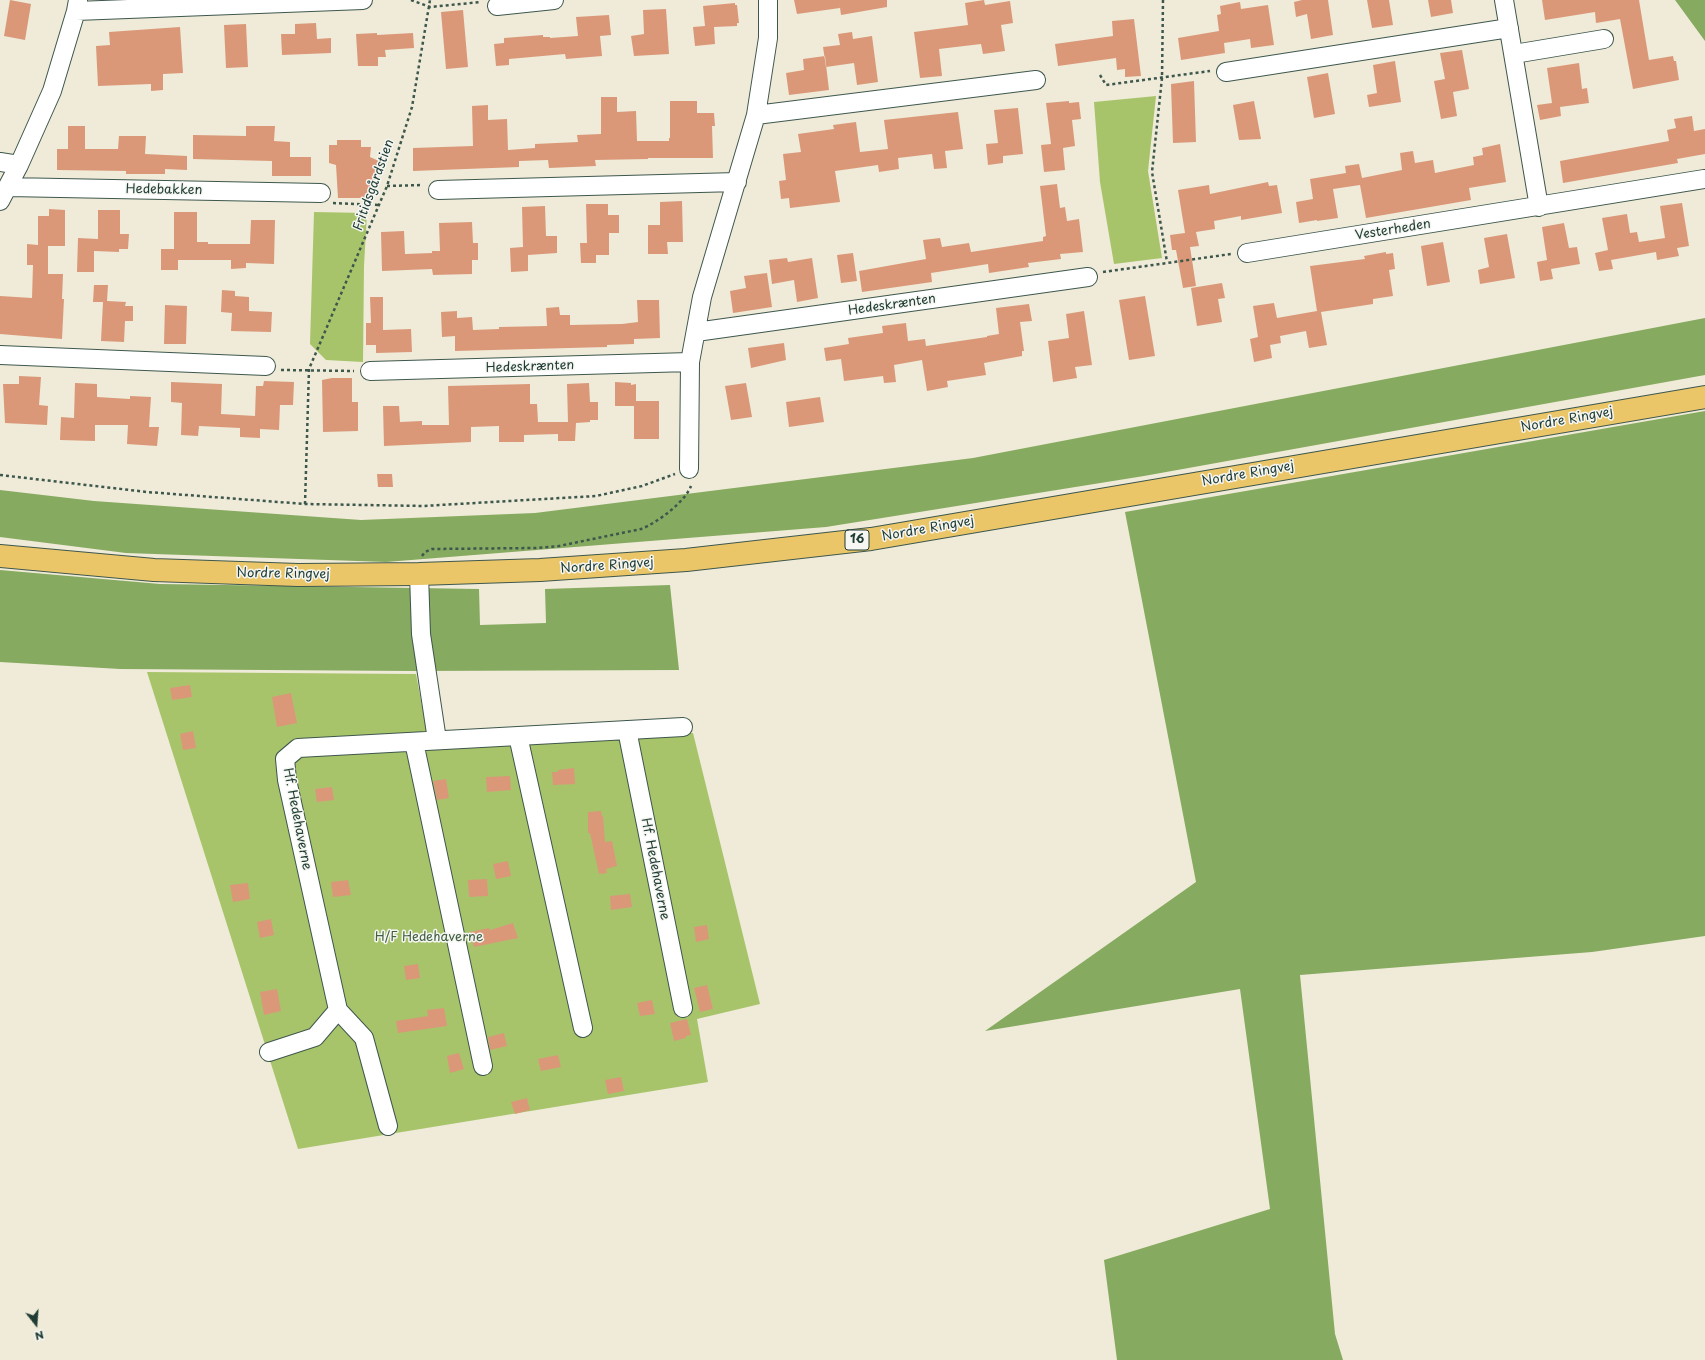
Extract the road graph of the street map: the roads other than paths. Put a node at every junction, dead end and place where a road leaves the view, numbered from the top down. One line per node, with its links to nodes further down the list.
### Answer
1 (363, 0): 5 (street, Hedebakken)
2 (554, 0): 6 (street)
3 (768, 0): 12 (street)
4 (1504, 0): 7 (street)
5 (77, 6): 14 (street, Hedebakken)
6 (497, 6)
7 (1509, 28): 9 (street); 10 (street)
8 (1604, 39): 9 (street)
9 (1514, 54): 20 (street)
10 (1226, 72)
11 (1036, 80): 12 (street)
12 (756, 115): 16 (street)
13 (0, 162): 14 (street)
14 (19, 165): 19 (street, Hedebakken)
15 (1704, 179): 20 (street, Vesterheden)
16 (737, 182): 17 (street); 23 (street)
17 (438, 190)
18 (321, 193): 19 (street, Hedebakken)
19 (4, 194)
20 (1539, 207): 21 (street, Vesterheden)
21 (1247, 253)
22 (1088, 277): 23 (street, Hedeskrænten)
23 (696, 332): 25 (street)
24 (0, 355): 26 (street)
25 (690, 362): 27 (street, Hedeskrænten); 29 (street)
26 (266, 366)
27 (370, 371)
28 (1705, 397): 31 (main road, Nordre Ringvej / 16)
29 (690, 469)
30 (0, 556): 31 (main road, Nordre Ringvej / 16)
31 (419, 574): 35 (street)
32 (683, 727): 33 (street, Hf. Hedehaverne)
33 (627, 730): 34 (street, Hf. Hedehaverne); 37 (street, Hf. Hedehaverne)
34 (518, 736): 35 (street, Hf. Hedehaverne); 39 (street)
35 (437, 740): 36 (street, Hf. Hedehaverne)
36 (414, 742): 38 (street, Hf. Hedehaverne); 41 (street)
37 (683, 1008)
38 (338, 1010): 40 (street); 42 (street)
39 (583, 1028)
40 (269, 1052)
41 (483, 1066)
42 (388, 1126)

